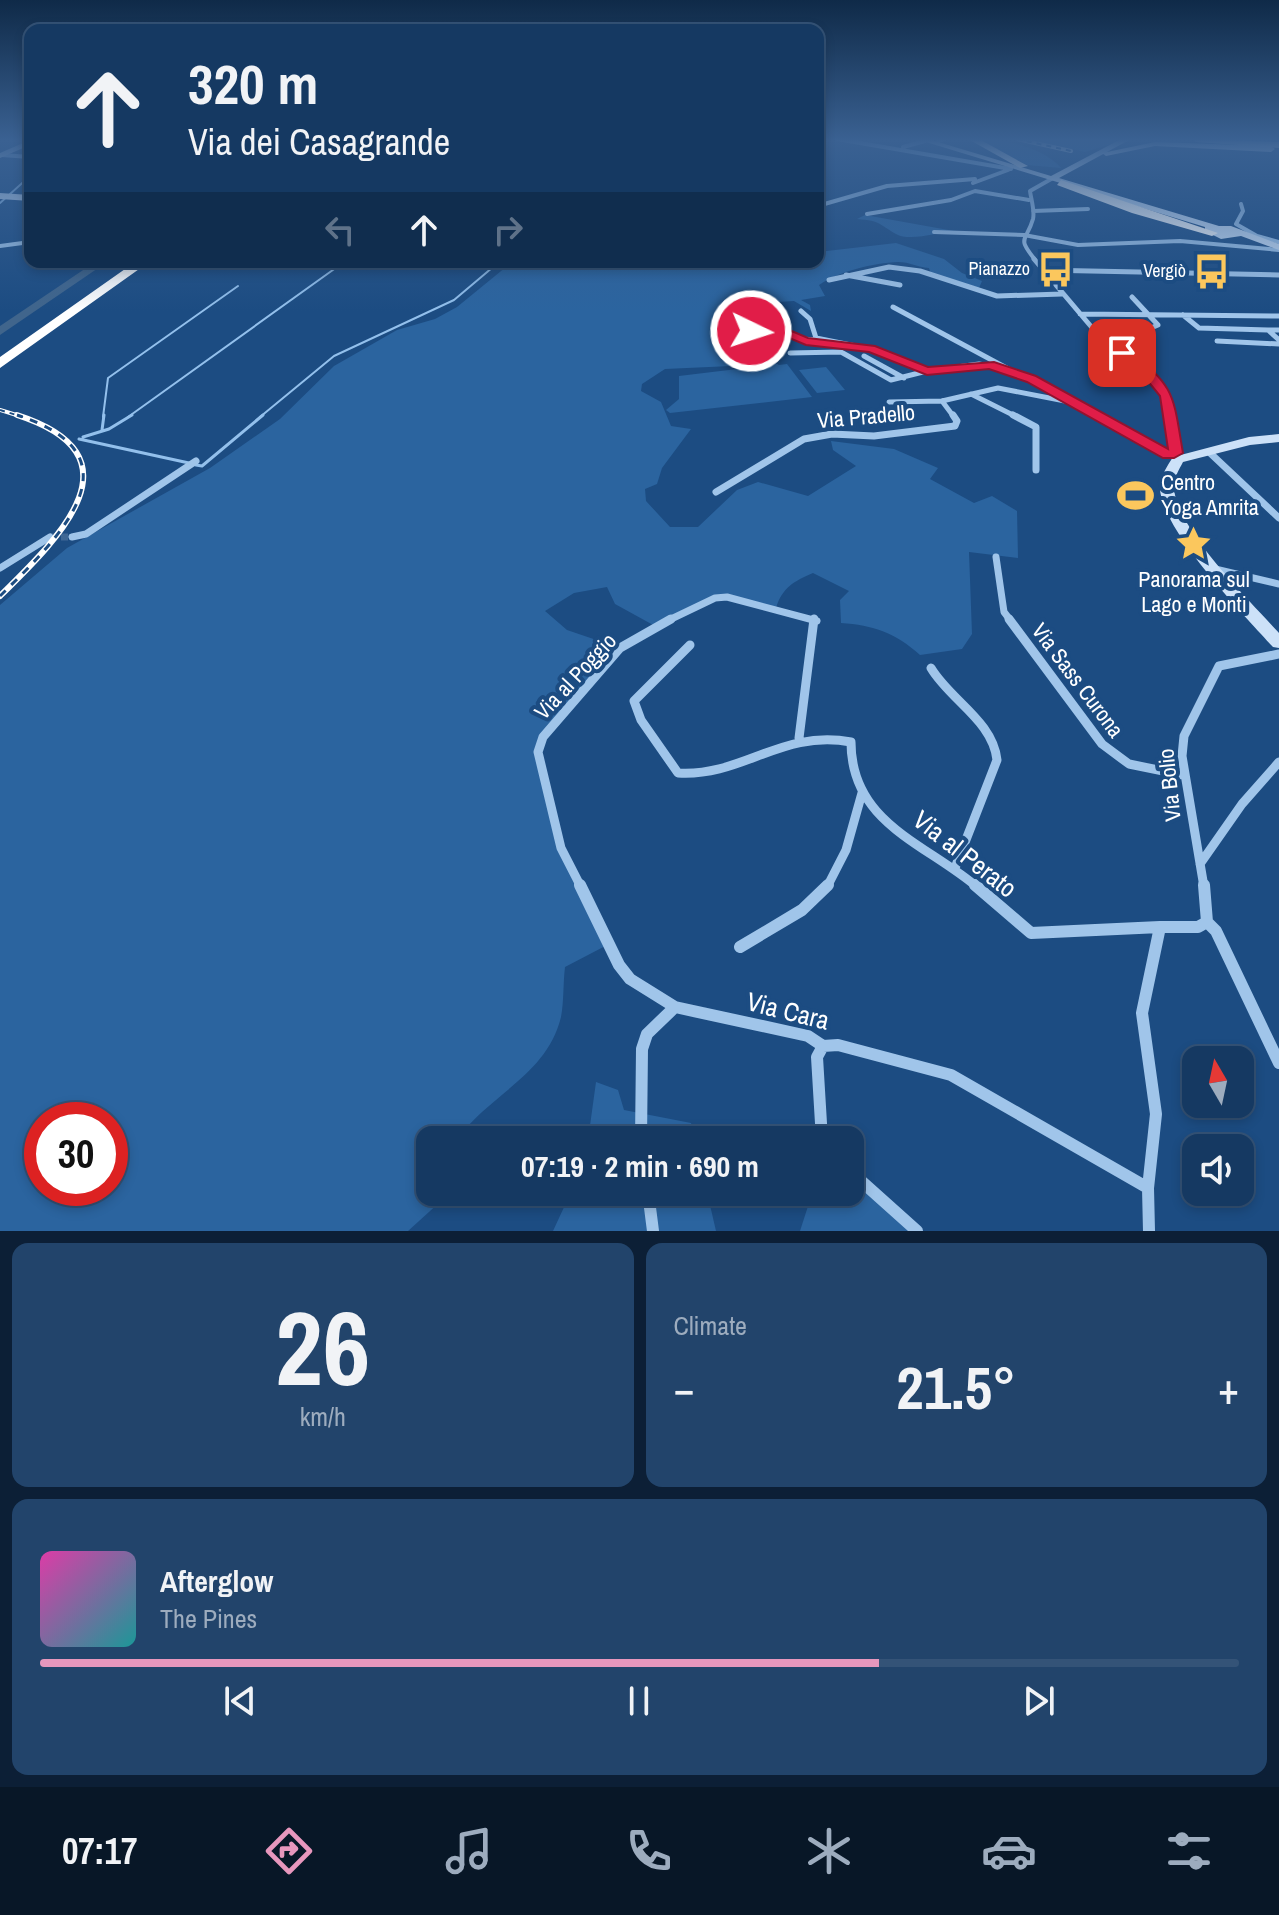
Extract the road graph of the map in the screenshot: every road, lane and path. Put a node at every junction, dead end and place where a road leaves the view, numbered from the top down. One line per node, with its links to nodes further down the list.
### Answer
1 (851, 196): 8 (street)
2 (960, 196): 12 (street)
3 (1008, 196): 7 (street)
4 (1029, 196): 7 (street)
5 (1100, 196): 13 (highway)
6 (1116, 196): 13 (main road)
7 (1029, 200): 11 (street)
8 (824, 204)
9 (1241, 204): 15 (street)
10 (1088, 209): 11 (street)
11 (1033, 211): 16 (street)
12 (867, 214)
13 (1212, 230): 15 (main road)
14 (934, 232): 16 (street)
15 (1237, 233): 19 (main road); 19 (street)
16 (1024, 235): 19 (street); 22 (street)
17 (24, 243): 18 (street)
18 (0, 246)
19 (1279, 247)
20 (125, 268): 43 (highway)
21 (135, 268): 45 (highway)
22 (1042, 270): 24 (street); 27 (street)
23 (846, 275): 25 (street); 26 (street); 27 (street)
24 (1279, 275)
25 (829, 280)
26 (900, 285)
27 (1062, 294): 31 (street)
28 (1132, 297): 32 (street)
29 (893, 307): 48 (street)
30 (801, 311): 39 (street)
31 (1080, 314): 32 (street); 55 (street)
32 (1148, 314): 33 (street); 35 (street)
33 (1183, 315): 34 (street); 36 (street)
34 (1279, 316)
35 (1108, 323)
36 (1268, 330): 37 (street); 41 (street)
37 (1279, 330)
38 (729, 337): 39 (street)
39 (819, 340): 46 (street)
40 (1217, 341): 41 (street)
41 (1279, 342)
42 (790, 353): 47 (street)
43 (0, 356)
44 (864, 356): 47 (street)
45 (0, 364)
46 (927, 371): 47 (street); 48 (street)
47 (904, 378)
48 (1031, 379): 52 (street)
49 (970, 394): 50 (street, Via Pradello); 52 (street, Via Pradello); 57 (street)
50 (942, 401): 51 (street, Via Pradello); 58 (street, Via Pradello)
51 (889, 402)
52 (1078, 404): 55 (street)
53 (1279, 438): 54 (main road)
54 (1209, 452): 55 (main road); 59 (street)
55 (1177, 457): 64 (main road)
56 (196, 461): 61 (street)
57 (1036, 470)
58 (716, 492)
59 (1279, 518)
60 (50, 537): 63 (street)
61 (72, 537)
62 (996, 557): 73 (street, Via Sass Curona)
63 (0, 568)
64 (1210, 568): 65 (street); 66 (main road)
65 (1279, 584)
66 (1279, 643)
67 (690, 645): 70 (street, Via al Perato)
68 (1279, 654): 73 (street, Via Bolio)
69 (931, 668): 76 (street)
70 (799, 738): 72 (street, Via al Poggio); 74 (street, Via al Perato)
71 (1279, 762): 75 (street)
72 (538, 764): 80 (street, Via Cara)
73 (1183, 775): 75 (street, Via Bolio)
74 (862, 793): 76 (street, Via al Perato); 79 (street)
75 (1200, 864): 77 (street, Via Bolio)
76 (955, 868): 78 (street, Via al Perato)
77 (1207, 922): 78 (street, Via al Perato); 82 (street)
78 (1160, 927): 86 (street)
79 (740, 947)
80 (675, 1007): 81 (street, Via Cara); 83 (street)
81 (823, 1046): 84 (street); 86 (street, Via Cara)
82 (1279, 1063)
83 (641, 1126)
84 (821, 1126)
85 (864, 1184): 89 (street)
86 (1148, 1188): 90 (street)
87 (650, 1206): 88 (street)
88 (653, 1231)
89 (917, 1231)
90 (1149, 1231)

